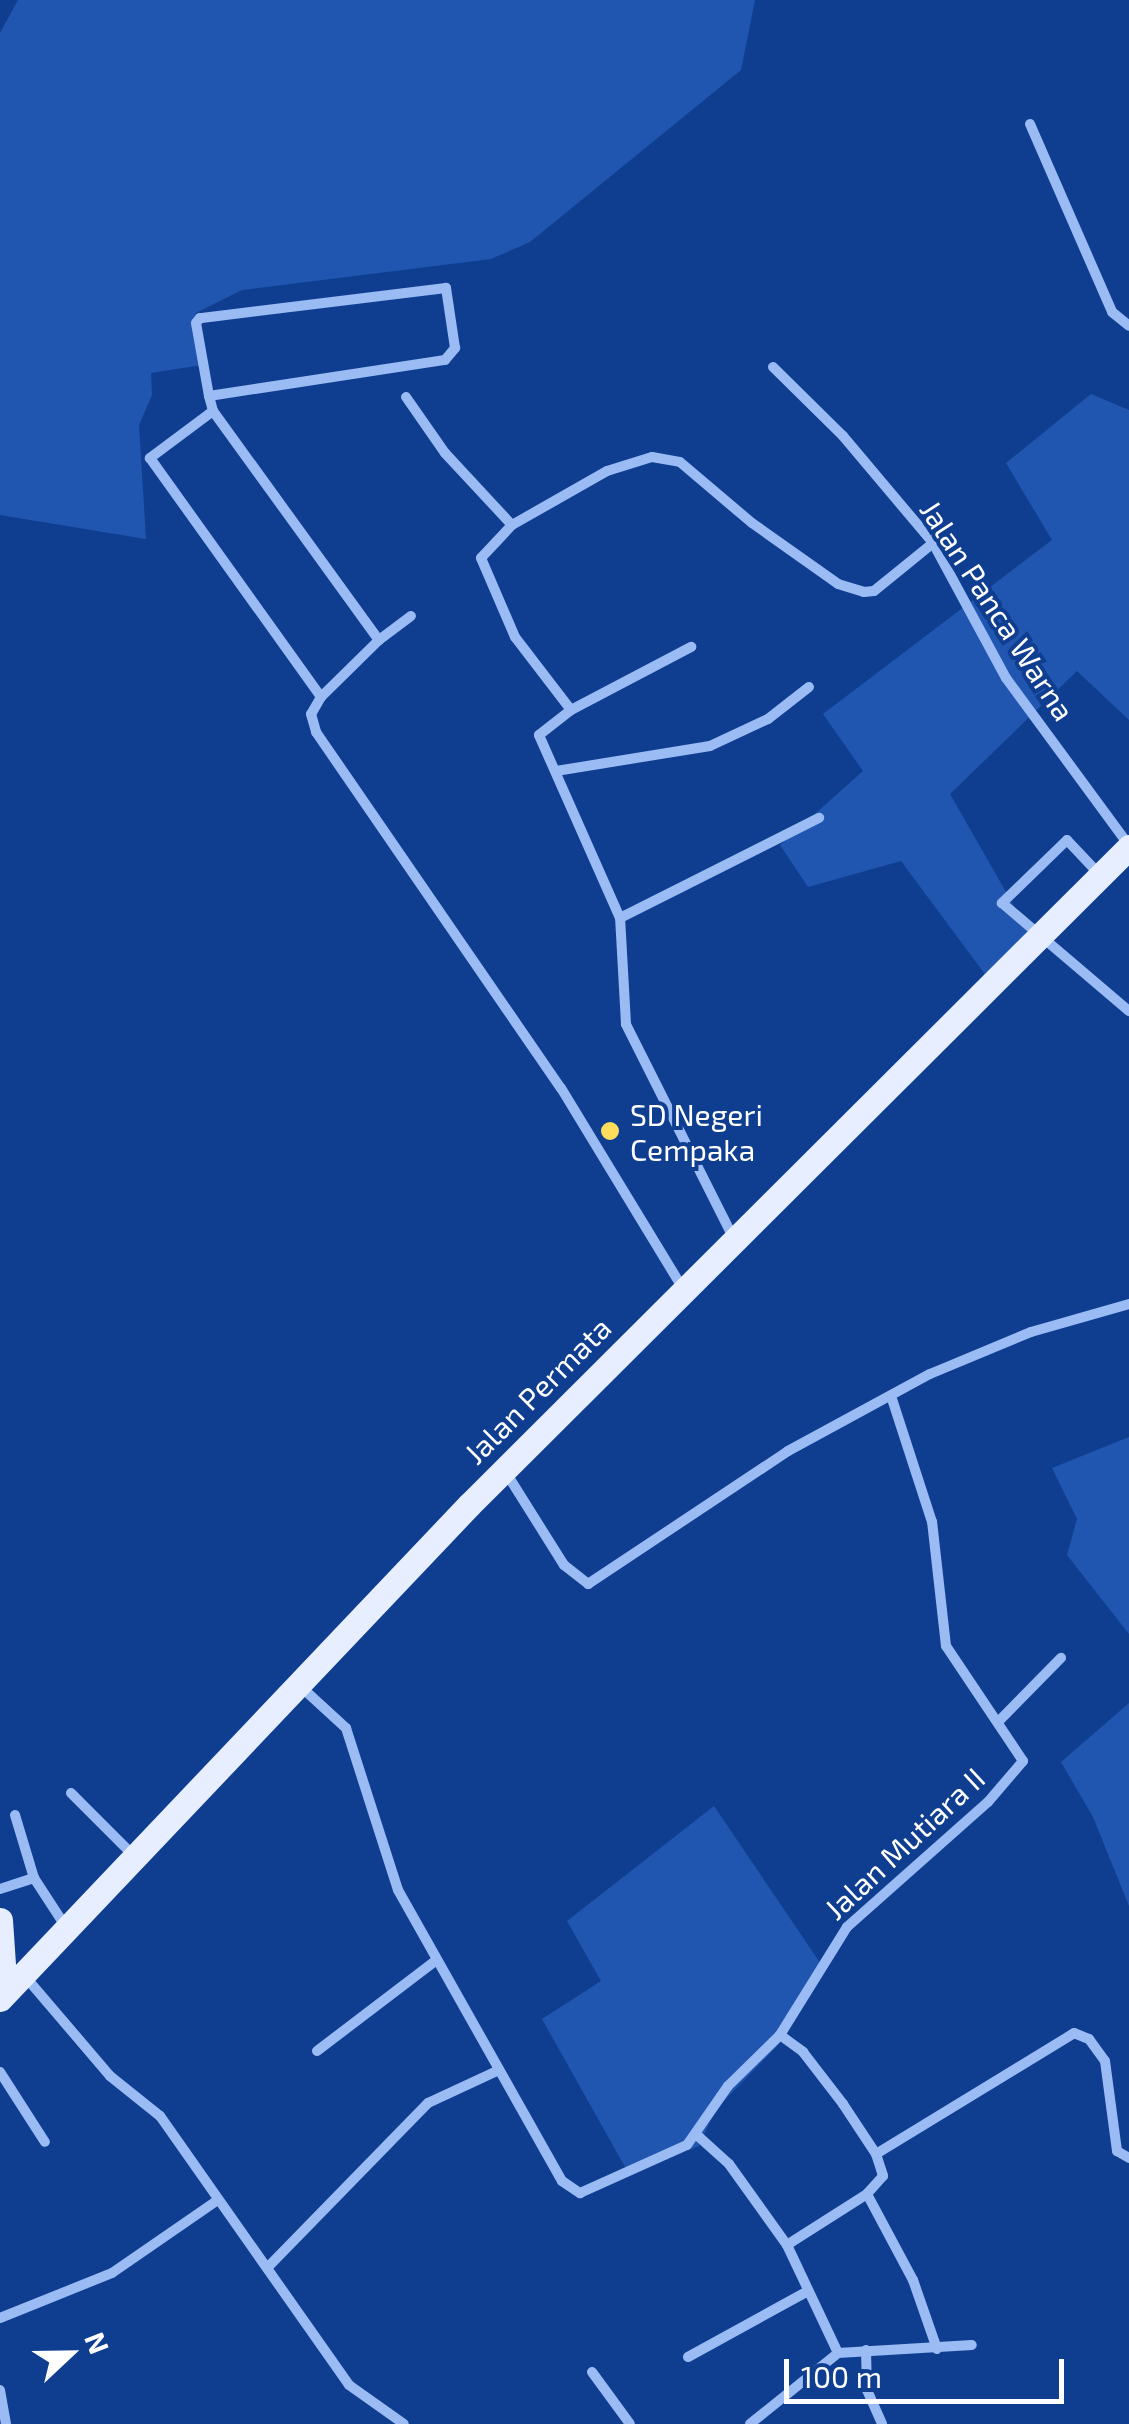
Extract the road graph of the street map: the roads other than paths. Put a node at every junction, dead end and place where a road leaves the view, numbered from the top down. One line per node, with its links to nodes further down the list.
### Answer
1 (1030, 124): 2 (street)
2 (1129, 326)
3 (772, 367): 8 (street, Jalan Panca Warna)
4 (208, 396): 4 (street); 6 (street)
5 (406, 396): 7 (street)
6 (213, 411): 10 (street); 13 (street)
7 (512, 524): 8 (street); 14 (street)
8 (932, 543): 17 (street, Jalan Panca Warna)
9 (410, 616): 10 (street)
10 (380, 640): 13 (street)
11 (691, 648): 14 (street)
12 (809, 688): 15 (street)
13 (321, 697): 23 (street)
14 (571, 710): 15 (street)
15 (556, 771): 19 (street)
16 (819, 818): 19 (street)
17 (1129, 846): 18 (main road, Jalan Permata)
18 (1100, 875): 20 (main road, Jalan Permata); 20 (street)
19 (620, 918): 22 (street)
20 (1041, 936): 21 (street); 22 (main road, Jalan Permata)
21 (1129, 1011)
22 (736, 1242): 23 (main road, Jalan Permata)
23 (685, 1290): 26 (main road, Jalan Permata)
24 (1129, 1304): 25 (street)
25 (891, 1396): 26 (street); 29 (street, Jalan Mutiara II)
26 (505, 1470): 28 (main road, Jalan Permata)
27 (1061, 1658): 29 (street)
28 (300, 1685): 32 (main road, Jalan Permata); 37 (street)
29 (998, 1722): 39 (street, Jalan Mutiara II)
30 (71, 1792): 32 (street)
31 (14, 1815): 33 (street)
32 (137, 1859): 36 (main road, Jalan Permata)
33 (34, 1878): 34 (street); 36 (street)
34 (0, 1889)
35 (0, 1920): 38 (main road)
36 (66, 1927): 38 (main road, Jalan Permata)
37 (434, 1962): 40 (street); 42 (street)
38 (9, 1989): 48 (street)
39 (780, 2034): 43 (street, Jalan Mutiara II); 45 (street)
40 (317, 2051)
41 (0, 2072): 44 (street)
42 (497, 2072): 43 (street); 50 (street)
43 (698, 2136): 49 (street)
44 (45, 2142)
45 (876, 2154): 46 (street); 47 (street)
46 (1129, 2158)
47 (867, 2194): 49 (street); 54 (street)
48 (218, 2200): 50 (street); 52 (street)
49 (787, 2245): 51 (street)
50 (269, 2266): 61 (street)
51 (808, 2292): 56 (street); 57 (street)
52 (0, 2318)
53 (972, 2345): 54 (street)
54 (937, 2348): 55 (street)
55 (866, 2350): 56 (street); 64 (street)
56 (838, 2353): 63 (street)
57 (688, 2357)
58 (592, 2372): 62 (street)
59 (0, 2390): 60 (street)
60 (6, 2424)
61 (404, 2424)
62 (630, 2424)
63 (750, 2424)
64 (882, 2424)

